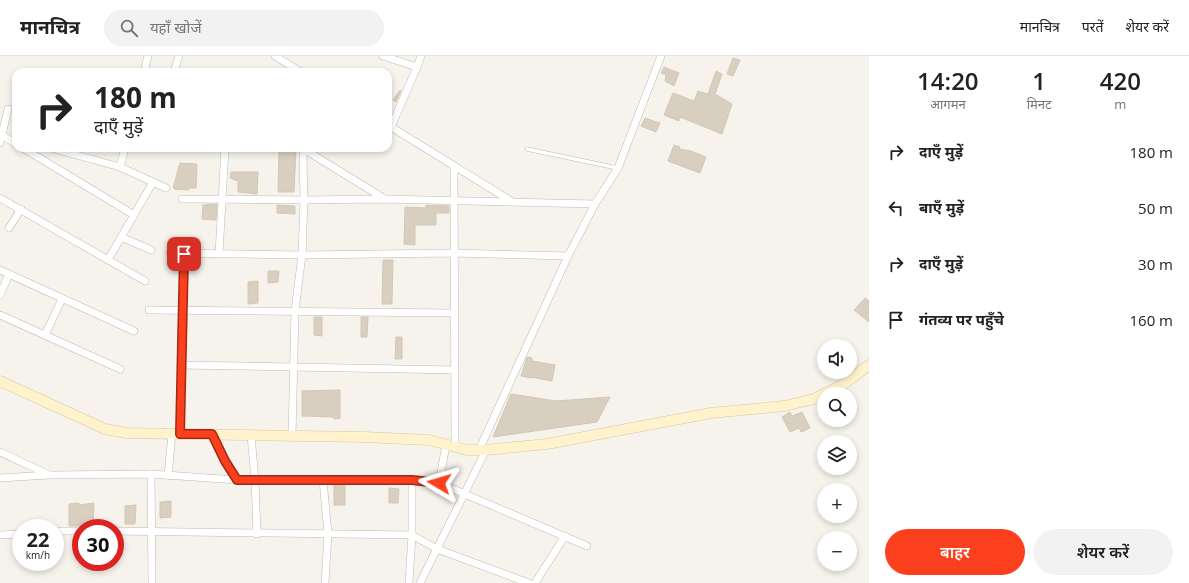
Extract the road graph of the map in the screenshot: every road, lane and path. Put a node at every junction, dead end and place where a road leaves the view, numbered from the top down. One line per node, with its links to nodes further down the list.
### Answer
1 (148, 56): 8 (street)
2 (179, 56): 9 (street)
3 (275, 56): 10 (street)
4 (383, 56): 7 (street)
5 (421, 56): 7 (street)
6 (661, 56): 27 (street)
7 (417, 67): 12 (street)
8 (145, 68)
9 (175, 68)
10 (294, 68)
11 (8, 109): 14 (street)
12 (392, 122)
13 (392, 127): 25 (street)
14 (1, 135): 15 (street); 16 (street); 17 (street)
15 (12, 138)
16 (12, 142)
17 (0, 143)
18 (526, 149): 27 (lane)
19 (30, 152): 39 (street)
20 (66, 152): 26 (street)
21 (124, 152): 26 (street)
22 (225, 152): 31 (street)
23 (304, 152): 34 (street)
24 (310, 152): 33 (street)
25 (454, 166): 35 (street); 36 (street)
26 (120, 167): 28 (street)
27 (618, 168): 37 (street)
28 (153, 182): 29 (street); 39 (street)
29 (166, 188)
30 (0, 198): 38 (street)
31 (222, 198): 32 (street); 34 (street); 46 (street)
32 (182, 199)
33 (385, 199): 34 (street); 35 (street)
34 (304, 200): 47 (street)
35 (454, 200): 36 (street); 44 (street)
36 (512, 201): 37 (street)
37 (595, 204): 48 (street)
38 (21, 209): 40 (street); 49 (street)
39 (134, 215): 41 (street)
40 (8, 228)
41 (121, 237): 42 (street); 49 (street)
42 (152, 250)
43 (170, 253): 45 (street)
44 (454, 253): 47 (street); 48 (street); 58 (street)
45 (184, 254): 46 (street); 56 (street)
46 (219, 254): 47 (street)
47 (302, 255): 57 (street)
48 (568, 256): 75 (street)
49 (108, 260): 52 (street)
50 (0, 270): 51 (street)
51 (9, 274): 53 (street); 54 (street)
52 (145, 281)
53 (0, 295)
54 (62, 299): 60 (street); 61 (street)
55 (149, 310): 56 (street)
56 (183, 310): 57 (street); 62 (street)
57 (295, 311): 58 (street); 64 (street)
58 (454, 313): 66 (street)
59 (0, 315): 61 (street)
60 (134, 331)
61 (45, 335): 65 (street)
62 (182, 365): 64 (street); 70 (street)
63 (869, 365): 68 (street)
64 (294, 367): 66 (street); 73 (street)
65 (120, 369)
66 (454, 370): 74 (street)
67 (0, 381): 70 (street)
68 (838, 387)
69 (817, 398): 75 (street)
70 (176, 434): 71 (street); 79 (street)
71 (212, 434): 72 (street); 81 (street)
72 (251, 435): 73 (street); 82 (street)
73 (292, 436): 74 (street)
74 (450, 446): 75 (street); 85 (street)
75 (482, 450): 86 (street)
76 (0, 452): 78 (street)
77 (152, 474): 78 (street); 79 (street); 88 (street)
78 (49, 475): 80 (street)
79 (168, 476): 81 (street)
80 (0, 478)
81 (237, 480): 82 (street)
82 (255, 480): 83 (street); 90 (street)
83 (324, 480): 84 (street); 91 (street)
84 (412, 480): 85 (street); 93 (street)
85 (439, 483): 86 (street)
86 (464, 494): 94 (street); 96 (street)
87 (124, 531): 88 (street)
88 (152, 531): 90 (street); 97 (street)
89 (12, 534): 92 (street)
90 (257, 534): 91 (street)
91 (328, 534): 93 (street); 98 (street)
92 (0, 535)
93 (412, 535): 96 (street); 99 (street)
94 (565, 536): 95 (street); 102 (street)
95 (588, 546)
96 (437, 548): 100 (street); 101 (street)
97 (152, 583)
98 (326, 583)
99 (409, 583)
100 (420, 583)
101 (529, 583)
102 (535, 583)

